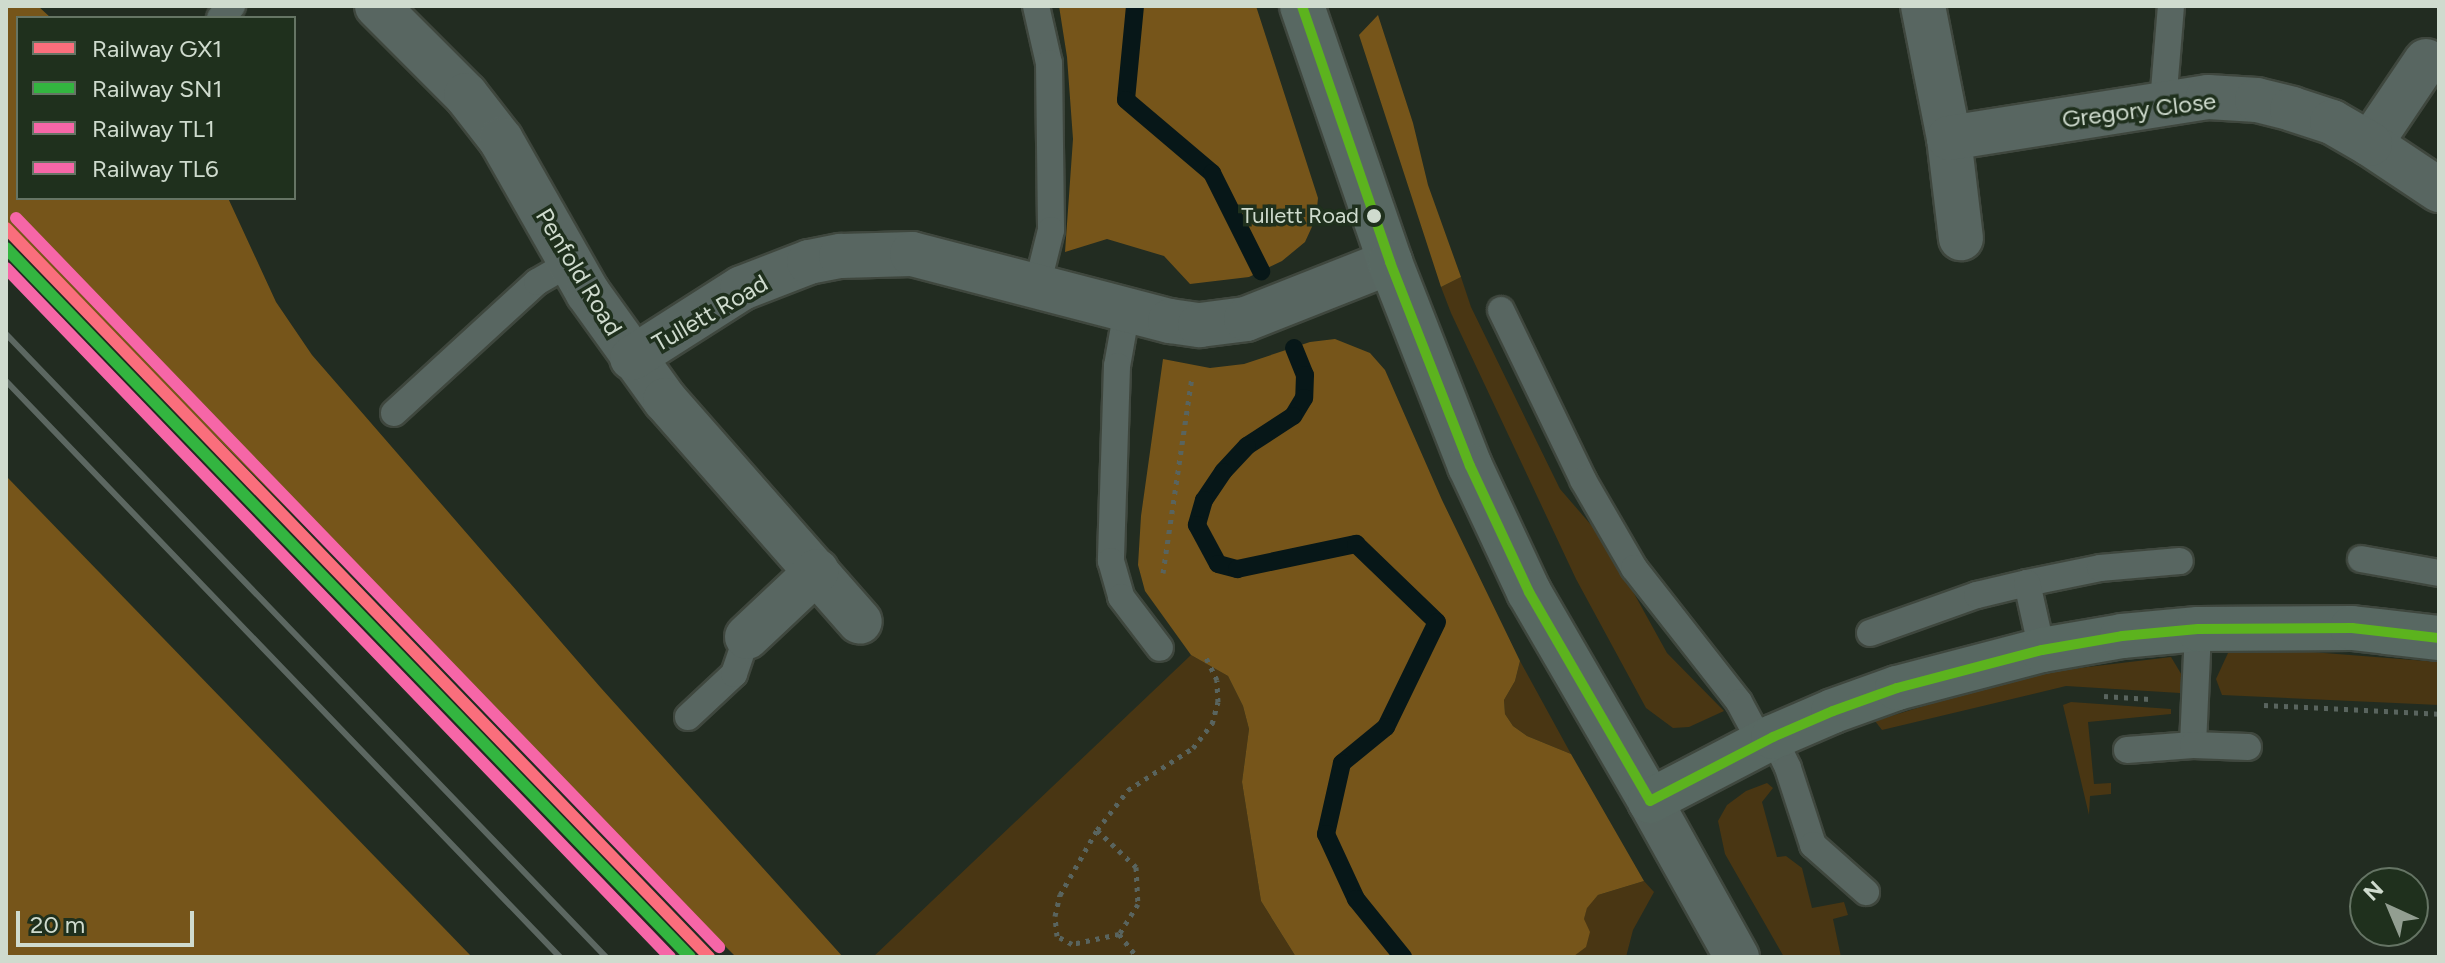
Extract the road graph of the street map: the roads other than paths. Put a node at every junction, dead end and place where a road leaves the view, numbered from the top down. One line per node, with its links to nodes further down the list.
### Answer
1 (377, 6): 12 (street, Penfold Road)
2 (1036, 6): 14 (lane)
3 (1302, 6): 13 (street)
4 (1923, 6): 8 (street)
5 (2171, 6): 7 (lane)
6 (2432, 50): 9 (street)
7 (2163, 103): 8 (street, Gregory Close); 9 (street, Gregory Close)
8 (1949, 138): 11 (street)
9 (2370, 144): 10 (street, Gregory Close)
10 (2439, 190)
11 (1961, 238)
12 (571, 262): 17 (street, Penfold Road); 18 (lane)
13 (1390, 262): 15 (street, Tullett Road); 36 (street)
14 (1037, 286): 15 (street, Tullett Road); 17 (street, Tullett Road)
15 (1127, 310): 29 (lane)
16 (1501, 310): 32 (lane)
17 (632, 358): 21 (street, Penfold Road)
18 (394, 413)
19 (2361, 559): 22 (lane)
20 (2180, 561): 23 (lane)
21 (817, 571): 24 (street, Penfold Road); 28 (street)
22 (2439, 573)
23 (2027, 583): 27 (lane); 30 (lane)
24 (860, 622)
25 (2198, 629): 26 (street); 30 (street); 33 (lane)
26 (2438, 632)
27 (1870, 633)
28 (747, 637): 31 (lane)
29 (1160, 648)
30 (2042, 650): 32 (street)
31 (688, 717)
32 (1767, 740): 36 (street); 37 (lane)
33 (2193, 745): 34 (lane); 35 (lane)
34 (2248, 747)
35 (2127, 750)
36 (1650, 801): 38 (street)
37 (1866, 892)
38 (1737, 957)

